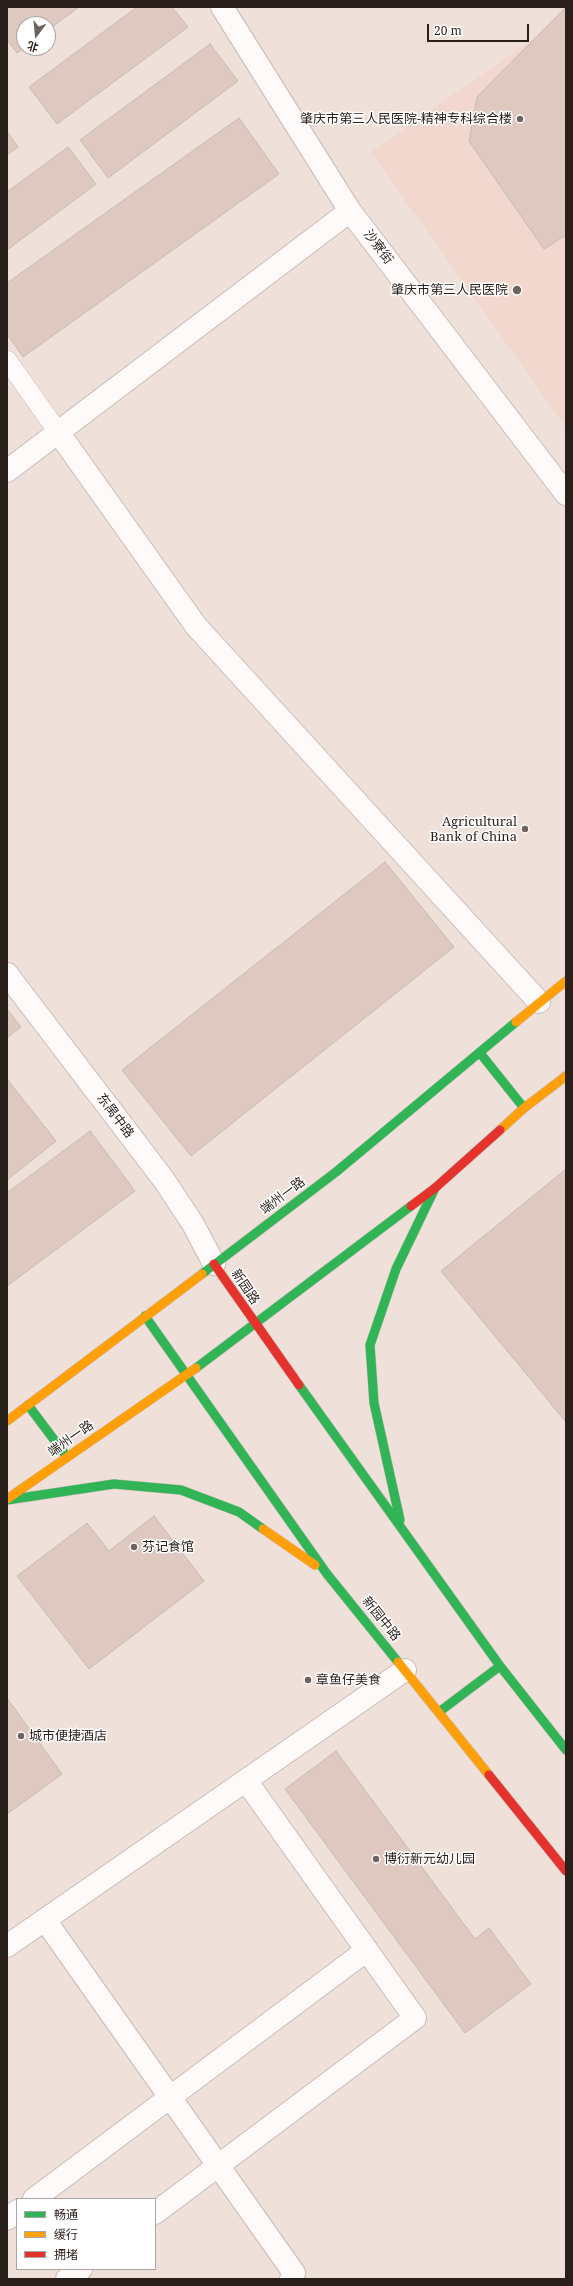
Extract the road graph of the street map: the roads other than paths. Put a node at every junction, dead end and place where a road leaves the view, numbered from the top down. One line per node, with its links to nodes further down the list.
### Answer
1 (222, 7): 2 (street, 沙寮街)
2 (350, 211): 4 (street); 6 (street, 沙寮街)
3 (7, 360): 4 (lane)
4 (58, 432): 5 (street); 9 (street)
5 (7, 471)
6 (566, 494)
7 (7, 974): 14 (street, 东禺中路)
8 (566, 981): 9 (main road, 端州一路)
9 (539, 1002): 10 (main road, 端州一路)
10 (480, 1053): 12 (main road); 14 (main road, 端州一路)
11 (566, 1076): 12 (main road, 端州一路)
12 (524, 1108): 13 (main road, 端州一路)
13 (435, 1188): 16 (main road, 端州一路); 22 (main road)
14 (214, 1264): 15 (main road, 端州一路); 16 (main road, 新园路)
15 (145, 1316): 17 (main road); 18 (main road, 端州一路)
16 (255, 1324): 17 (main road, 端州一路); 22 (main road)
17 (186, 1375): 20 (main road, 端州一路); 23 (main road, 新园中路)
18 (28, 1405): 19 (main road, 端州一路); 20 (main road)
19 (7, 1421)
20 (67, 1457): 21 (main road, 端州一路)
21 (7, 1500): 23 (main road)
22 (402, 1529): 24 (main road)
23 (327, 1574): 25 (main road, 新园中路)
24 (500, 1666): 26 (main road); 27 (main road)
25 (405, 1670): 26 (main road, 新园中路); 28 (street)
26 (439, 1712): 29 (main road, 新园中路)
27 (566, 1750)
28 (247, 1782): 30 (street); 32 (street)
29 (566, 1871)
30 (45, 1920): 31 (street); 33 (street)
31 (7, 1946)
32 (367, 1950): 33 (street); 34 (street)
33 (170, 2097): 34 (street); 35 (street)
34 (218, 2166): 37 (street); 41 (street)
35 (35, 2198)
36 (16, 2212): 38 (street)
37 (156, 2212)
38 (7, 2219)
39 (79, 2270): 40 (street)
40 (67, 2279)
41 (291, 2279)

